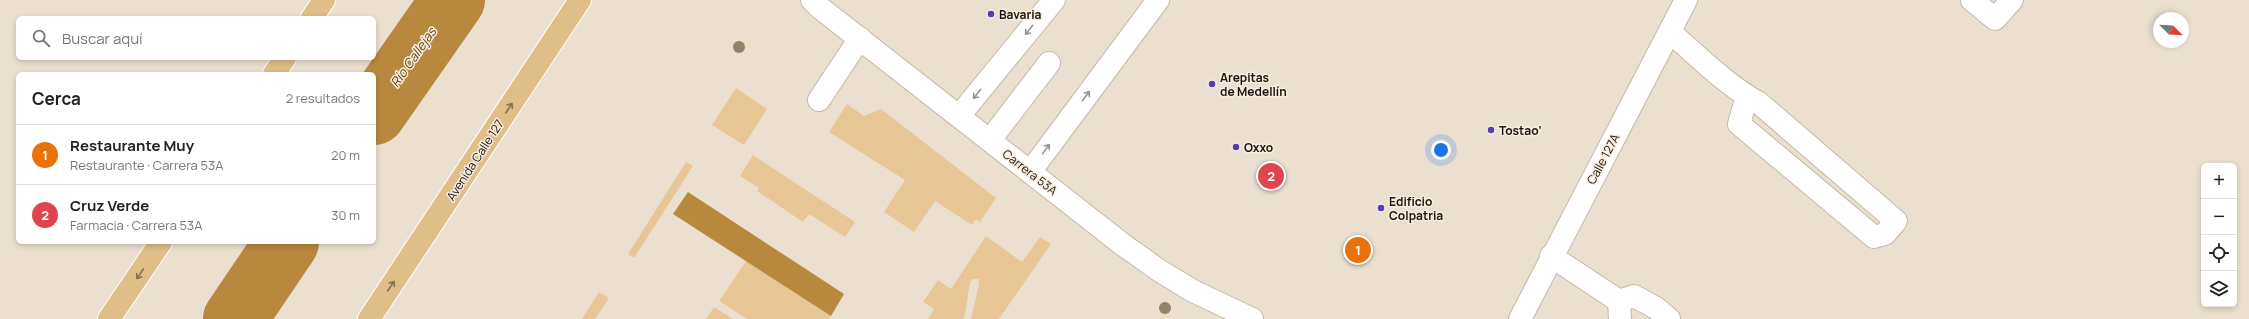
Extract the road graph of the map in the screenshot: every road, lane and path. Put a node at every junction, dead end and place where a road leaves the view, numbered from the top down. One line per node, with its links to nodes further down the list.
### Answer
1 (324, 0): 9 (main road)
2 (580, 0): 24 (main road, Avenida Calle 127, one-way to 2)
3 (1054, 0): 17 (street, one-way to 17)
4 (1158, 0): 19 (street, one-way to 4)
5 (1686, 0): 10 (street, Calle 127A)
6 (1972, 0): 7 (street)
7 (2012, 0)
8 (812, 2): 11 (street, Carrera 53A)
9 (313, 16)
10 (1670, 32): 15 (street); 21 (street, Calle 127A)
11 (860, 38): 16 (street); 17 (street, Carrera 53A)
12 (284, 60): 14 (main road)
13 (1049, 63): 18 (street)
14 (275, 72)
15 (1747, 96): 15 (street)
16 (819, 100)
17 (959, 116): 18 (street, Carrera 53A)
18 (990, 140): 19 (street, Carrera 53A)
19 (1030, 172): 25 (street, Carrera 53A)
20 (160, 244): 23 (main road, one-way to 23)
21 (1551, 256): 22 (street); 26 (street, Calle 127A)
22 (1619, 310): 27 (street)
23 (110, 319)
24 (369, 319)
25 (1252, 319)
26 (1520, 319)
27 (1669, 319)

